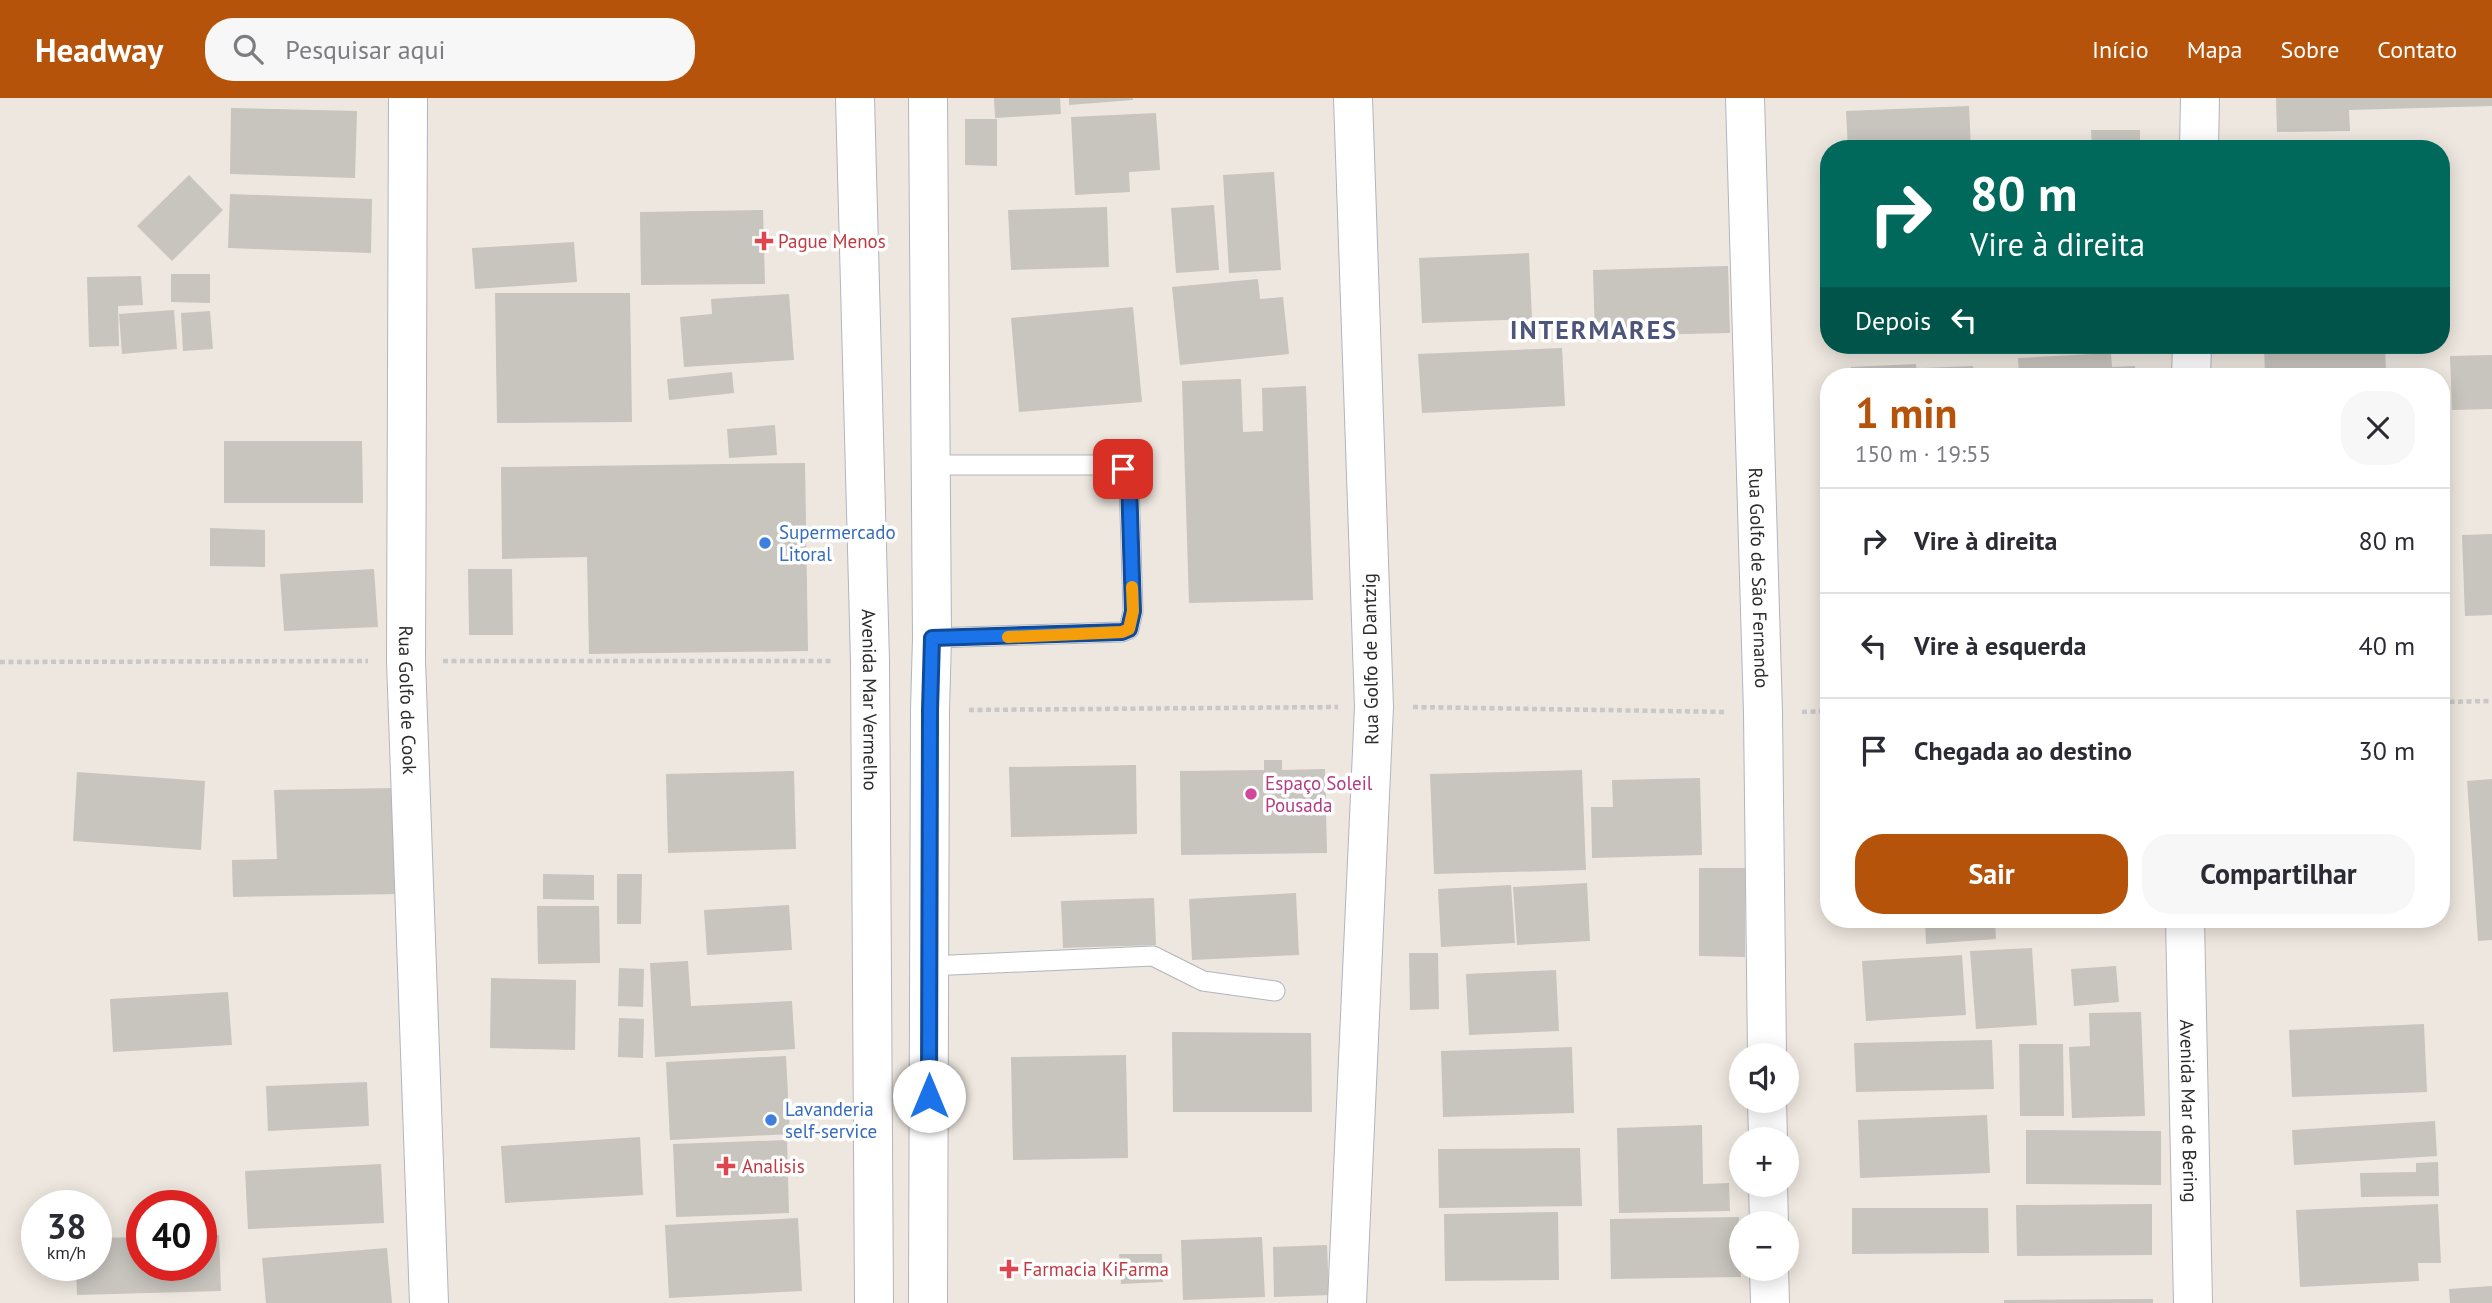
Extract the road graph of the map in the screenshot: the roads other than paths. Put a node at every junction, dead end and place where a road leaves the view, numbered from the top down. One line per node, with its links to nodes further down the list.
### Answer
1 (408, 98): 15 (street, Rua Golfo de Cook)
2 (855, 98): 16 (street, Avenida Mar Vermelho)
3 (928, 98): 8 (street)
4 (1353, 98): 18 (street, Rua Golfo de Dantzig)
5 (1745, 98): 13 (street, Rua Golfo de São Fernando)
6 (2200, 98): 7 (street)
7 (2199, 140)
8 (932, 465): 9 (street); 9 (lane)
9 (932, 638): 11 (street)
10 (2185, 928): 20 (street, Avenida Mar de Bering)
11 (929, 967): 12 (lane); 17 (street)
12 (1275, 991)
13 (1767, 1043)
14 (1769, 1281): 19 (street)
15 (429, 1303)
16 (874, 1303)
17 (928, 1303)
18 (1347, 1303)
19 (1770, 1303)
20 (2193, 1303)

